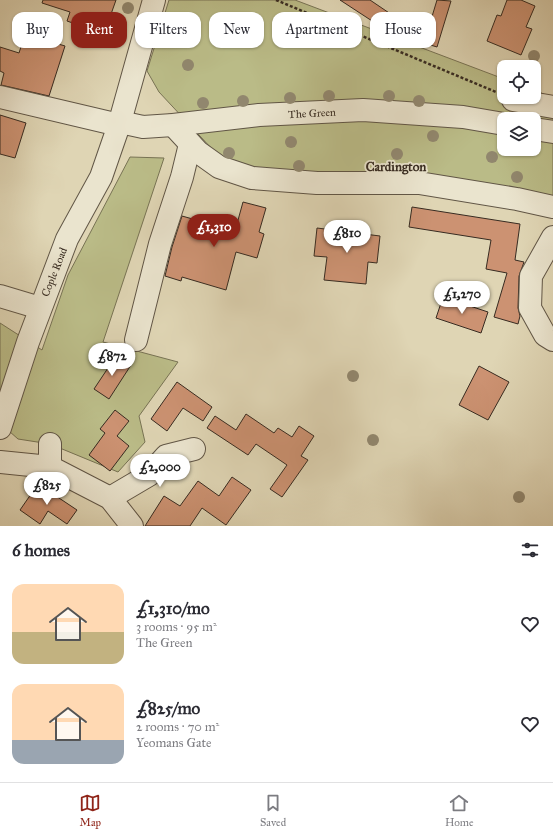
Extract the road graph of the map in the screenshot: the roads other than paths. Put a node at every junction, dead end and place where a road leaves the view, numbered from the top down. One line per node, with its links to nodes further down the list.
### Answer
1 (154, 0): 5 (street, Cople Road)
2 (0, 97): 5 (street, The Green)
3 (540, 104): 4 (street)
4 (553, 107)
5 (120, 123): 7 (street, The Green); 16 (street, Cople Road)
6 (497, 123): 7 (street, The Green)
7 (173, 125): 10 (street)
8 (541, 130): 9 (street)
9 (553, 132)
10 (190, 144): 12 (street); 17 (street)
11 (553, 190): 12 (street)
12 (517, 199): 13 (street)
13 (553, 207)
14 (553, 237): 18 (street)
15 (0, 296): 16 (street)
16 (40, 308): 19 (street, Cople Road)
17 (136, 340)
18 (553, 340)
19 (0, 428)
20 (50, 444): 23 (street)
21 (194, 449): 24 (street)
22 (0, 462): 23 (street)
23 (50, 467): 24 (street)
24 (110, 498): 25 (street)
25 (132, 526)

